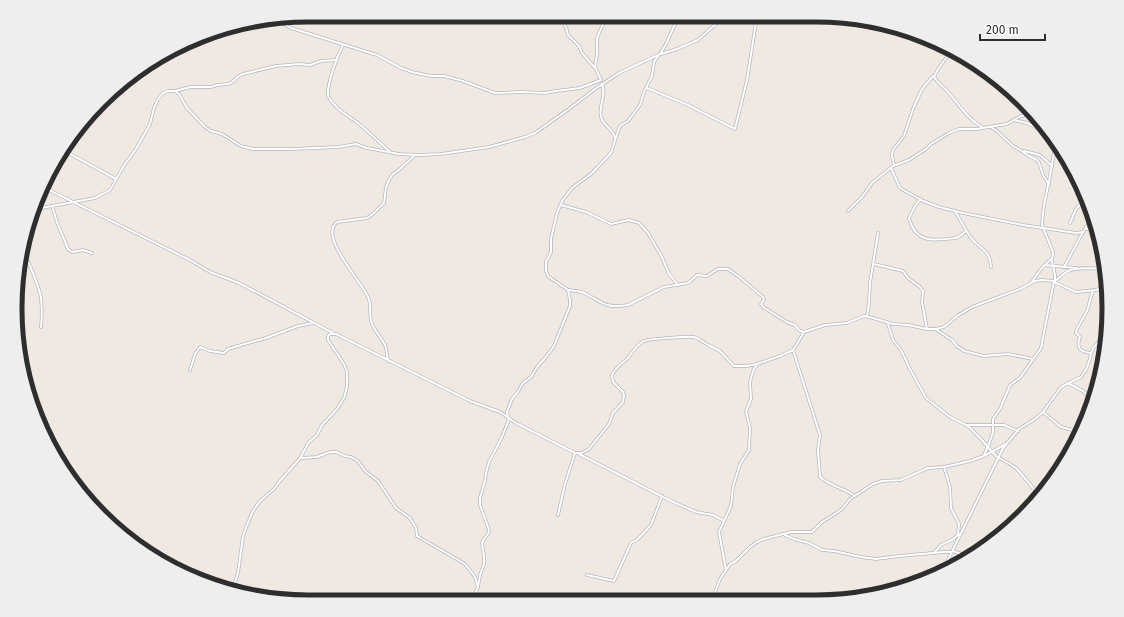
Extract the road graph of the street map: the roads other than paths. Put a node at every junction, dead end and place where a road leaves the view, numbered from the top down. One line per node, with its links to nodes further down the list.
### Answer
1 (562, 22): 12 (street)
2 (604, 22): 12 (street)
3 (676, 22): 9 (street)
4 (719, 22): 9 (street)
5 (756, 22): 16 (street)
6 (279, 24): 7 (street)
7 (284, 24): 8 (street)
8 (343, 45): 11 (street); 14 (street)
9 (659, 55): 15 (street); 16 (street)
10 (948, 55): 13 (street)
11 (337, 60): 17 (street); 26 (street)
12 (595, 69): 14 (street)
13 (934, 75): 21 (street); 29 (street)
14 (601, 80): 15 (street)
15 (602, 84): 23 (street); 28 (street)
16 (647, 88): 23 (street)
17 (174, 91): 26 (street); 32 (street)
18 (1026, 114): 19 (street)
19 (1014, 120): 20 (street); 22 (street)
20 (991, 127): 21 (street); 25 (street)
21 (983, 128): 29 (street)
22 (1038, 128)
23 (615, 139): 38 (street)
24 (1055, 150): 30 (street)
25 (1022, 151): 30 (street); 33 (street)
26 (390, 152): 28 (street)
27 (68, 153): 32 (street)
28 (415, 155): 79 (street)
29 (894, 166): 31 (street)
30 (1052, 166): 33 (street)
31 (891, 168): 35 (street); 41 (street)
32 (116, 179): 36 (street)
33 (1049, 184): 45 (street)
34 (48, 190): 36 (street)
35 (921, 199): 42 (street); 47 (street)
36 (74, 202): 39 (street); 69 (street)
37 (1082, 202): 43 (street)
38 (561, 204): 63 (street); 65 (street)
39 (52, 206): 40 (street); 51 (street)
40 (40, 208)
41 (848, 211)
42 (955, 211): 45 (street); 47 (street)
43 (1070, 223)
44 (1089, 223): 46 (street)
45 (1043, 227): 49 (street); 52 (street)
46 (1085, 229): 48 (street); 49 (street)
47 (966, 230): 57 (street)
48 (1091, 230)
49 (1083, 232): 58 (street)
50 (878, 233): 54 (street)
51 (92, 253)
52 (1052, 258): 55 (street); 56 (street)
53 (27, 259): 70 (street)
54 (874, 264): 67 (street); 71 (street)
55 (1045, 265): 56 (street); 62 (street)
56 (1053, 265): 58 (street); 61 (street)
57 (991, 267)
58 (1064, 267): 59 (street)
59 (1080, 269): 60 (street); 61 (street)
60 (1100, 269)
61 (1054, 281): 62 (street); 66 (street); 78 (street)
62 (1030, 284): 72 (street)
63 (678, 285): 65 (street); 73 (street)
64 (1101, 287): 66 (street)
65 (568, 290): 85 (street)
66 (1093, 290): 77 (street)
67 (867, 316): 68 (street); 73 (street)
68 (888, 323): 71 (street); 86 (street)
69 (314, 324): 74 (street); 81 (street)
70 (41, 327)
71 (927, 329): 72 (street)
72 (936, 329): 78 (street)
73 (804, 332): 76 (street)
74 (335, 334): 79 (street); 95 (street)
75 (1100, 340): 77 (street)
76 (793, 350): 80 (street); 100 (street)
77 (1091, 353): 82 (street)
78 (1033, 359): 87 (street)
79 (388, 361): 85 (street)
80 (758, 364): 93 (street); 102 (street)
81 (190, 370)
82 (1068, 383): 83 (street); 84 (street)
83 (1089, 395)
84 (1043, 412): 88 (street); 89 (street)
85 (509, 419): 93 (street); 113 (street)
86 (965, 425): 87 (street); 91 (street)
87 (992, 425): 89 (street); 91 (street)
88 (1074, 430)
89 (1018, 431): 90 (street)
90 (1006, 444): 92 (street); 96 (street)
91 (988, 448): 92 (street); 94 (street)
92 (992, 452): 94 (street); 96 (street)
93 (576, 453): 99 (street); 101 (street)
94 (984, 456): 97 (street)
95 (300, 458): 112 (street); 113 (street)
96 (998, 458): 98 (street); 103 (street)
97 (944, 467): 100 (street); 105 (street)
98 (1036, 491)
99 (662, 496): 102 (street); 111 (street)
100 (855, 496): 104 (street)
101 (558, 514)
102 (724, 522): 110 (street)
103 (961, 532): 105 (street); 106 (street)
104 (784, 534): 107 (street); 110 (street)
105 (958, 535): 107 (street)
106 (952, 551): 107 (street); 108 (street); 109 (street)
107 (934, 553)
108 (963, 555)
109 (946, 563)
110 (726, 570): 115 (street)
111 (588, 575)
112 (233, 585)
113 (478, 587): 114 (street)
114 (475, 595)
115 (714, 595)

